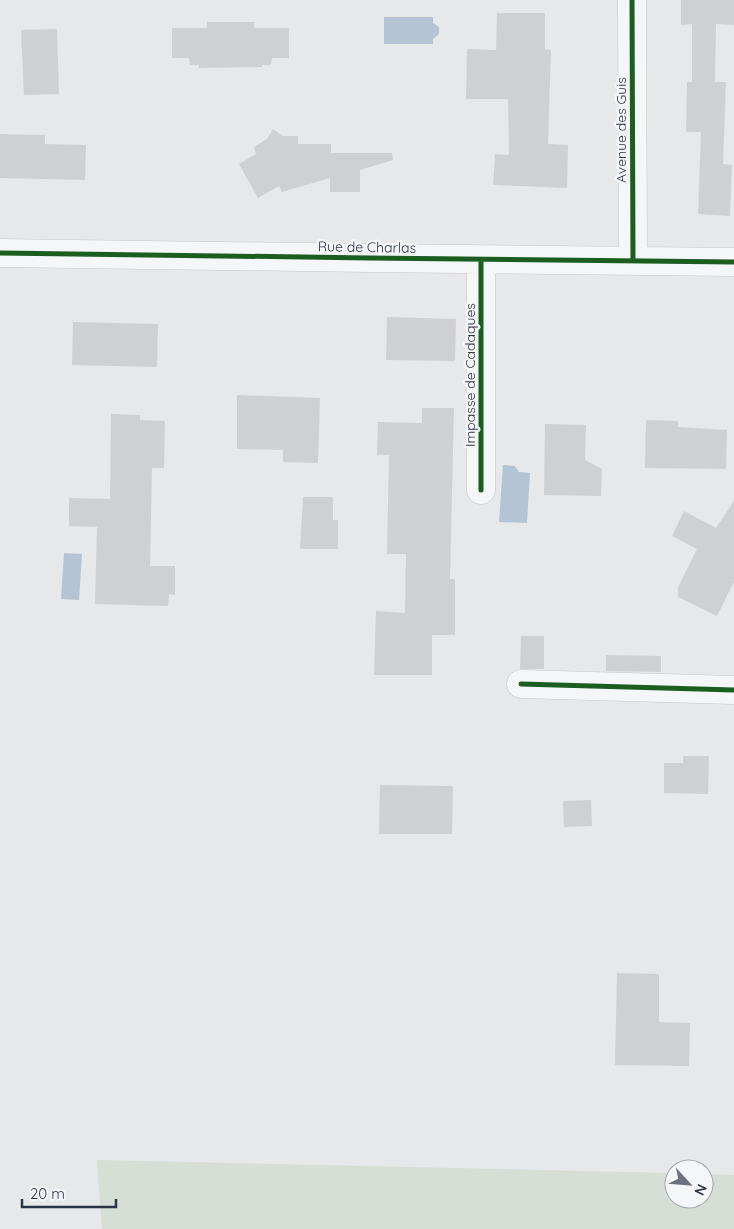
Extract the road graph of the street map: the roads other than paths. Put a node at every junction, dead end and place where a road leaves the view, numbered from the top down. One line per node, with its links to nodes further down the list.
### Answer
1 (632, 0): 3 (street, Avenue des Guis)
2 (0, 252): 4 (street, Rue de Charlas)
3 (632, 259): 4 (street, Rue de Charlas); 5 (street, Rue de Charlas)
4 (481, 261): 6 (street, Impasse de Cadaques)
5 (734, 262)
6 (481, 490)
7 (521, 684): 8 (street)
8 (734, 690)

